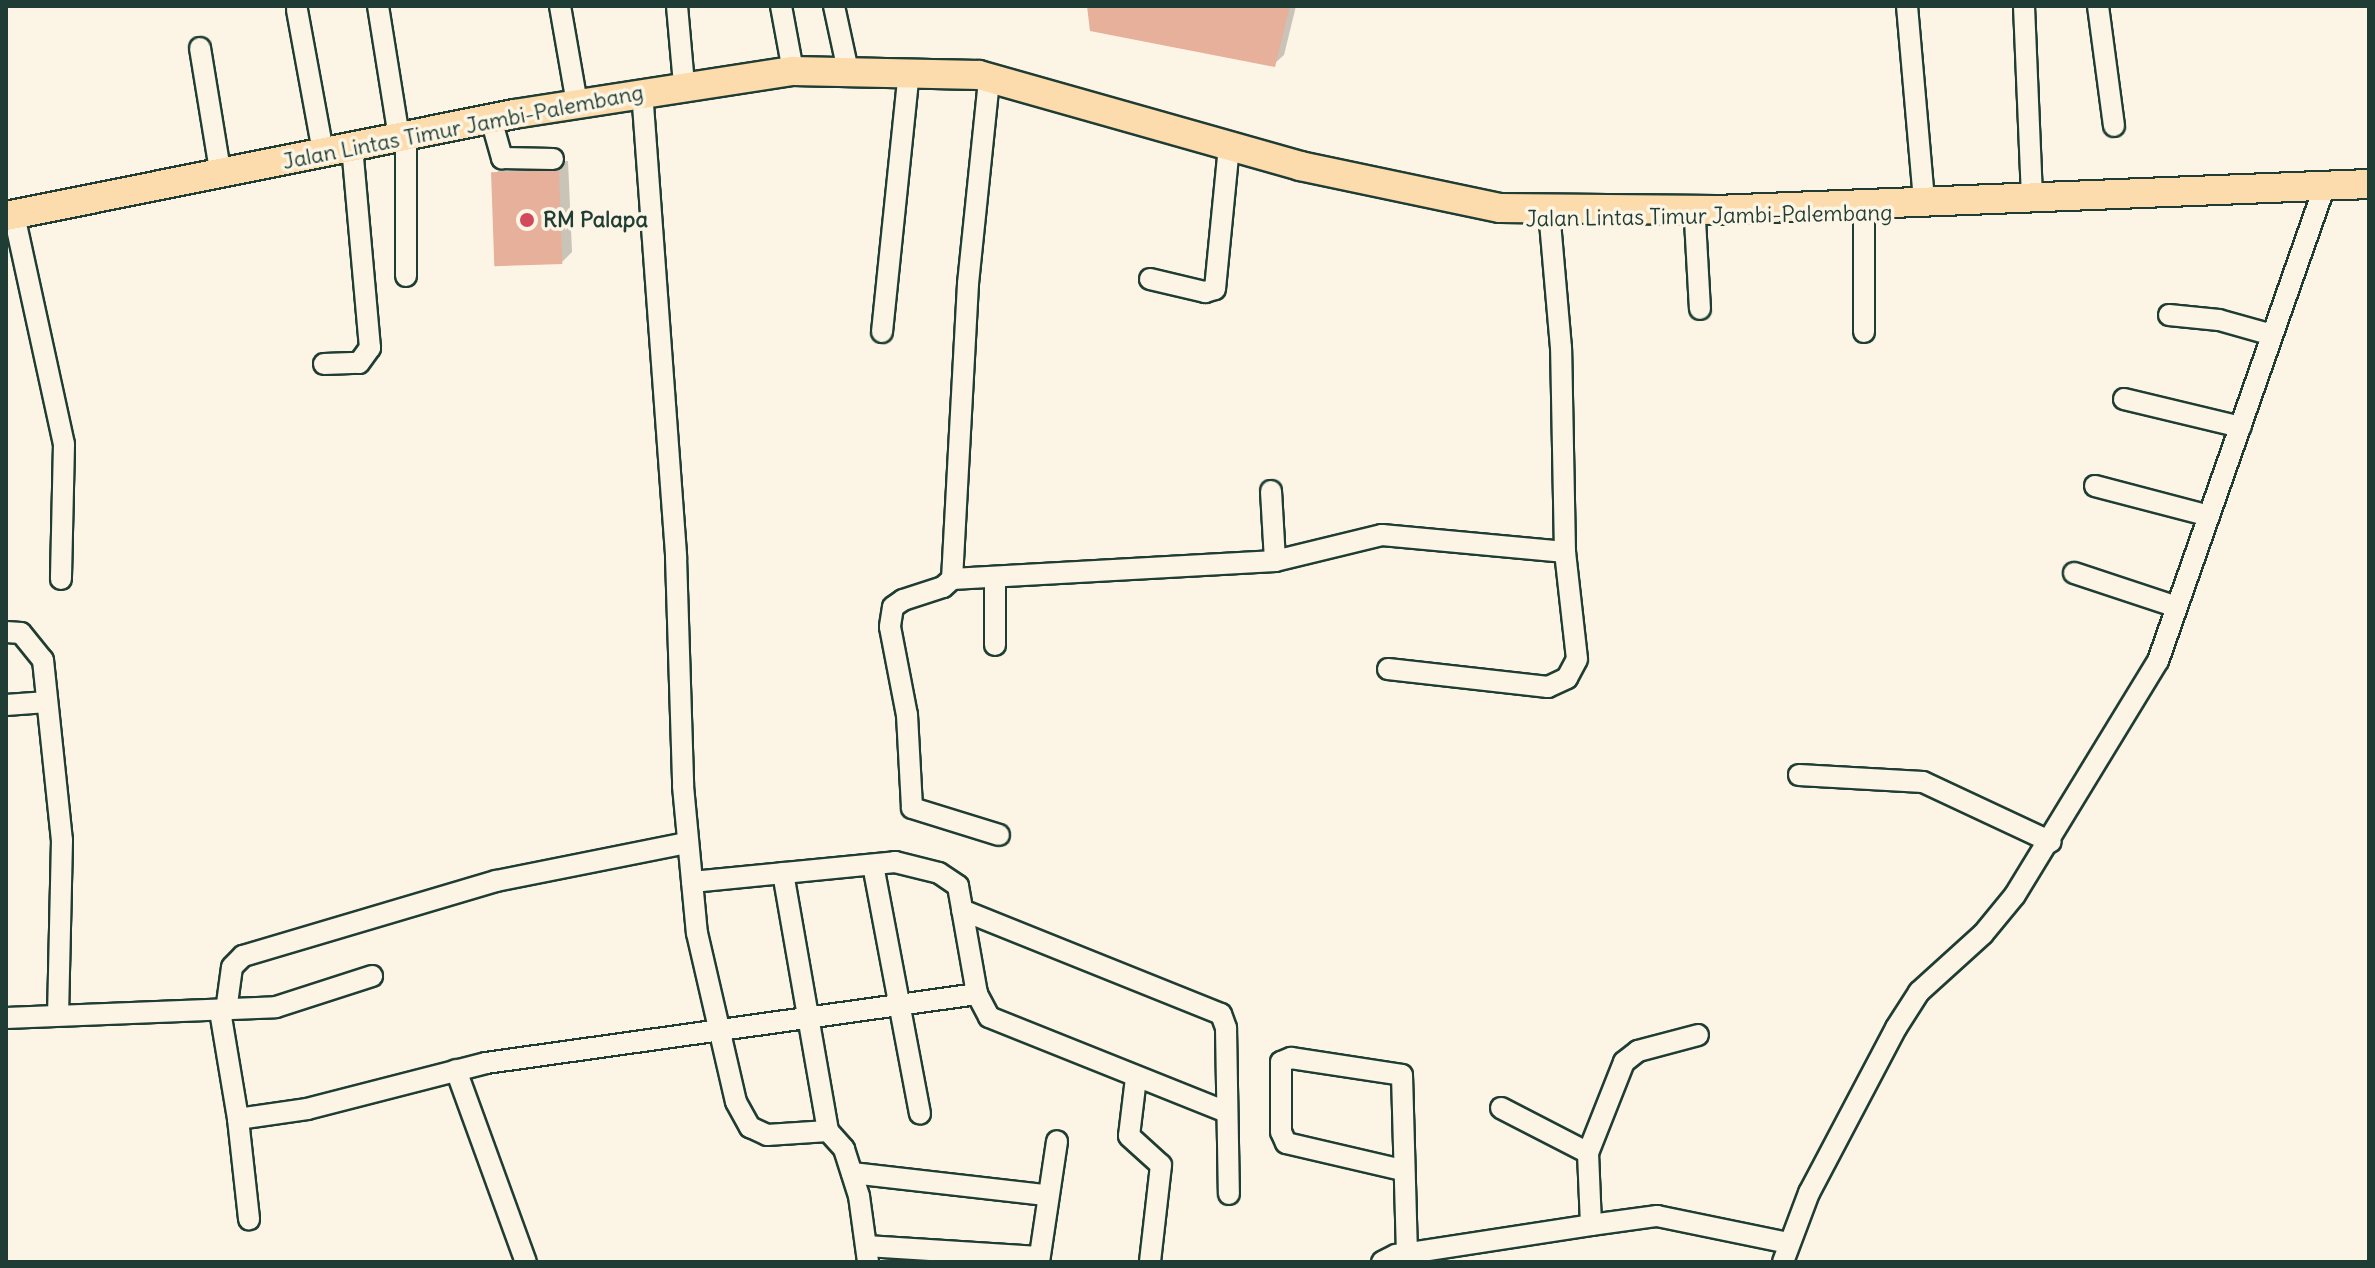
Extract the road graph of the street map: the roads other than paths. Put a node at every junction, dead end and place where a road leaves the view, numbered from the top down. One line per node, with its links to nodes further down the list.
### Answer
1 (378, 6): 20 (street)
2 (560, 6): 17 (street)
3 (677, 6): 14 (street)
4 (781, 6): 11 (street)
5 (834, 6): 12 (street)
6 (1907, 6): 30 (street)
7 (2024, 6): 29 (street)
8 (2098, 6): 19 (street)
9 (297, 10): 22 (street)
10 (200, 48): 25 (street)
11 (793, 71): 12 (highway, Jalan Lintas Timur Jambi-Palembang); 14 (highway, Jalan Lintas Timur Jambi-Palembang)
12 (848, 71): 13 (highway, Jalan Lintas Timur Jambi-Palembang)
13 (916, 72): 15 (highway, Jalan Lintas Timur Jambi-Palembang); 30 (highway, Jalan Lintas Timur Jambi-Palembang); 39 (street)
14 (684, 85): 16 (highway, Jalan Lintas Timur Jambi-Palembang)
15 (988, 90): 23 (highway, Jalan Lintas Timur Jambi-Palembang); 52 (street)
16 (642, 91): 17 (highway, Jalan Lintas Timur Jambi-Palembang); 63 (street)
17 (577, 103): 18 (highway, Jalan Lintas Timur Jambi-Palembang)
18 (491, 119): 20 (highway, Jalan Lintas Timur Jambi-Palembang); 24 (street)
19 (2114, 126)
20 (402, 136): 21 (highway, Jalan Lintas Timur Jambi-Palembang); 35 (street)
21 (352, 146): 22 (highway, Jalan Lintas Timur Jambi-Palembang); 42 (street)
22 (323, 152): 25 (highway, Jalan Lintas Timur Jambi-Palembang)
23 (1228, 156): 34 (highway, Jalan Lintas Timur Jambi-Palembang); 36 (street)
24 (553, 159)
25 (221, 176): 31 (highway, Jalan Lintas Timur Jambi-Palembang)
26 (2369, 184): 27 (highway, Jalan Lintas Timur Jambi-Palembang)
27 (2322, 193): 28 (highway, Jalan Lintas Timur Jambi-Palembang); 29 (highway, Jalan Lintas Timur Jambi-Palembang); 32 (highway, Jalan Lintas Timur Jambi-Palembang); 41 (street)
28 (2369, 193)
29 (2032, 198): 30 (highway, Jalan Lintas Timur Jambi-Palembang)
30 (1924, 202)
31 (10, 215): 51 (street)
32 (1864, 215): 33 (highway, Jalan Lintas Timur Jambi-Palembang); 40 (street)
33 (1695, 220): 34 (highway, Jalan Lintas Timur Jambi-Palembang); 37 (street)
34 (1550, 223): 48 (street)
35 (406, 276)
36 (1150, 279)
37 (1700, 309)
38 (2169, 315): 41 (street)
39 (882, 332)
40 (1864, 332)
41 (2272, 335): 44 (street)
42 (324, 364)
43 (2124, 399): 44 (street)
44 (2241, 427): 47 (street)
45 (2095, 486): 47 (street)
46 (1271, 491): 49 (street)
47 (2209, 516): 54 (street)
48 (1565, 552): 49 (street); 57 (street)
49 (1275, 561): 53 (street)
50 (2074, 573): 54 (street)
51 (61, 579)
52 (952, 579): 53 (street); 61 (street)
53 (995, 579): 56 (street)
54 (2177, 607): 62 (street)
55 (6, 632): 58 (street)
56 (995, 645)
57 (1388, 669)
58 (47, 702): 59 (street); 72 (street)
59 (6, 705)
60 (1799, 775): 62 (street)
61 (999, 835)
62 (2051, 842): 92 (street)
63 (687, 843): 66 (street); 71 (street)
64 (873, 865): 65 (street); 67 (street); 70 (street)
65 (783, 873): 66 (street); 73 (street)
66 (692, 882): 75 (street)
67 (962, 910): 69 (street); 80 (street)
68 (372, 976): 71 (street)
69 (977, 994): 70 (street); 78 (street)
70 (896, 1005): 73 (street); 81 (street)
71 (223, 1011): 72 (street); 82 (street)
72 (58, 1015): 74 (street)
73 (812, 1017): 75 (street); 83 (street)
74 (6, 1018)
75 (718, 1030): 77 (street); 83 (street)
76 (1698, 1035): 85 (street)
77 (456, 1070): 82 (street); 96 (street)
78 (1136, 1078): 80 (street); 97 (street)
79 (1501, 1108): 85 (street)
80 (1226, 1112): 88 (street)
81 (920, 1114)
82 (238, 1119): 90 (street)
83 (828, 1131): 87 (street)
84 (1057, 1141): 89 (street)
85 (1588, 1153): 91 (street)
86 (1402, 1170): 86 (street); 94 (street)
87 (852, 1173): 89 (street); 93 (street)
88 (1229, 1194)
89 (1046, 1195): 95 (street)
90 (249, 1219)
91 (1591, 1225): 92 (street); 94 (street)
92 (1785, 1252)
93 (867, 1254): 95 (street)
94 (1407, 1254): 98 (street)
95 (1039, 1260)
96 (526, 1262)
97 (1150, 1262)
98 (1382, 1262)

